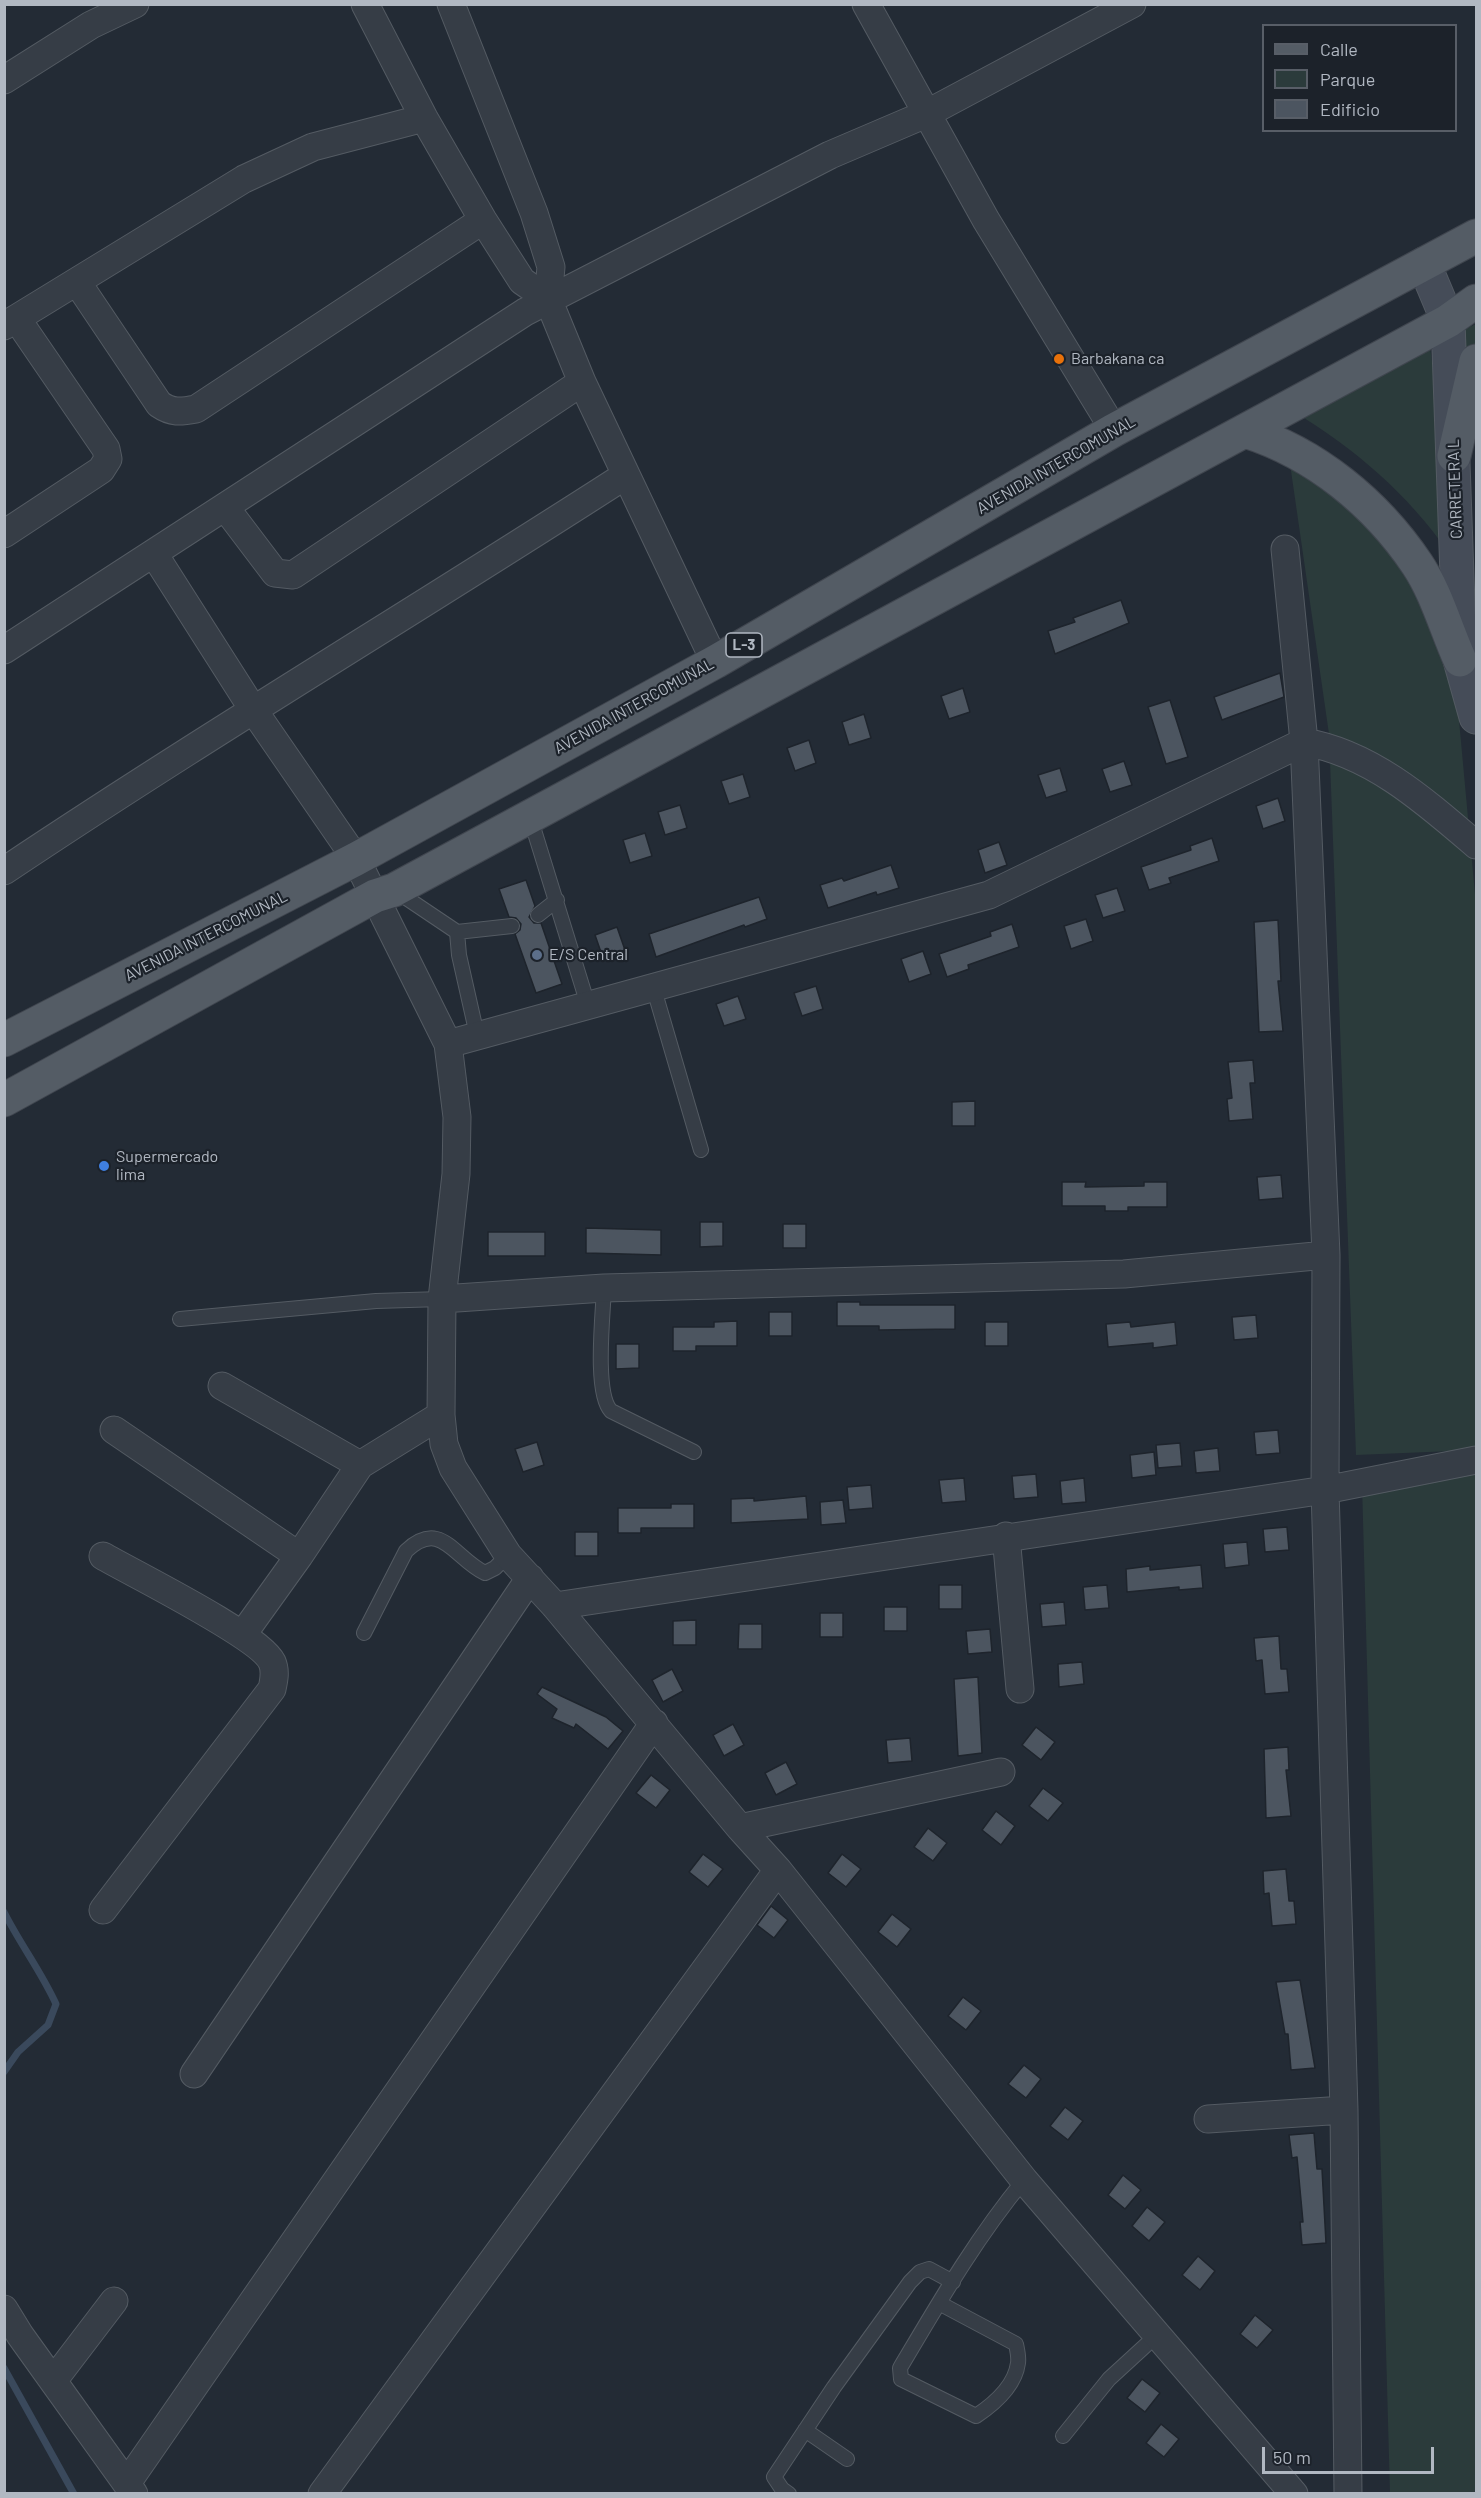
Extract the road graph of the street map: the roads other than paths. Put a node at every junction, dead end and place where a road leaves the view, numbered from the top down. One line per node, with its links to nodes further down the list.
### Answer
1 (135, 4): 6 (street)
2 (365, 4): 9 (street)
3 (452, 4): 14 (street)
4 (866, 4): 8 (street)
5 (1132, 4): 8 (street)
6 (86, 15): 7 (street)
7 (4, 80)
8 (926, 114): 14 (street); 20 (street)
9 (424, 118): 10 (street); 13 (street)
10 (483, 220): 13 (street); 14 (street)
11 (1476, 236): 12 (main road, AVENIDA INTERCOMUNAL / L-3)
12 (1424, 264): 16 (street, CARRETERA L); 20 (main road, AVENIDA INTERCOMUNAL / L-3)
13 (77, 282): 17 (street)
14 (548, 299): 19 (street); 24 (street)
15 (1476, 301): 16 (main road)
16 (1448, 321): 21 (main road); 22 (street, CARRETERA L)
17 (11, 323): 25 (street)
18 (1476, 361): 22 (main road)
19 (582, 382): 23 (street); 24 (street)
20 (1114, 430): 30 (main road, AVENIDA INTERCOMUNAL / L-3)
21 (1245, 432): 28 (main road); 34 (main road)
22 (1454, 456): 28 (street, CARRETERA L)
23 (626, 475): 30 (street); 31 (street)
24 (225, 507): 27 (street)
25 (4, 534)
26 (1285, 549): 33 (street)
27 (154, 554): 29 (street); 31 (street)
28 (1466, 645): 32 (street, CARRETERA L)
29 (4, 650)
30 (715, 662): 36 (main road, AVENIDA INTERCOMUNAL / L-3)
31 (254, 711): 36 (street); 37 (street)
32 (1476, 717)
33 (1304, 742): 35 (street); 43 (street); 50 (street)
34 (530, 815): 38 (main road); 39 (lane)
35 (1476, 845)
36 (356, 859): 38 (street); 46 (main road, AVENIDA INTERCOMUNAL / L-3)
37 (4, 871)
38 (385, 893): 42 (lane); 47 (street); 48 (main road)
39 (557, 900): 40 (lane); 44 (lane)
40 (538, 915)
41 (512, 926): 42 (lane)
42 (458, 932): 45 (lane)
43 (653, 987): 44 (street); 49 (lane)
44 (588, 1005): 45 (street)
45 (477, 1035): 47 (street)
46 (4, 1040)
47 (448, 1044): 52 (street)
48 (4, 1100)
49 (700, 1150)
50 (1326, 1255): 51 (street); 60 (street)
51 (604, 1288): 52 (street); 57 (lane)
52 (442, 1299): 53 (lane); 55 (street)
53 (180, 1319)
54 (222, 1386): 59 (street)
55 (441, 1415): 59 (street); 62 (street)
56 (114, 1431): 64 (street)
57 (694, 1452)
58 (1476, 1460): 60 (street)
59 (360, 1465): 64 (street)
60 (1325, 1490): 61 (street); 76 (street)
61 (1006, 1536): 66 (street); 69 (street)
62 (508, 1555): 65 (street); 67 (lane)
63 (103, 1556): 68 (street)
64 (299, 1556): 68 (street)
65 (530, 1578): 66 (street); 75 (street)
66 (555, 1606): 70 (street)
67 (364, 1633)
68 (243, 1634): 74 (street)
69 (1020, 1689)
70 (654, 1723): 72 (street); 88 (street)
71 (1001, 1772): 72 (street)
72 (740, 1828): 73 (street)
73 (778, 1870): 78 (street); 89 (street)
74 (103, 1910)
75 (194, 2074)
76 (1344, 2110): 77 (street); 92 (street)
77 (1208, 2119)
78 (1024, 2180): 79 (lane); 83 (street)
79 (953, 2282): 81 (lane); 85 (lane)
80 (114, 2301): 84 (street)
81 (939, 2302): 81 (lane)
82 (4, 2309): 84 (street)
83 (1157, 2335): 86 (lane); 91 (street)
84 (53, 2381): 88 (street)
85 (805, 2430): 87 (lane); 90 (lane)
86 (1063, 2436)
87 (847, 2459)
88 (131, 2488)
89 (322, 2493)
90 (789, 2493)
91 (1294, 2493)
92 (1348, 2493)

